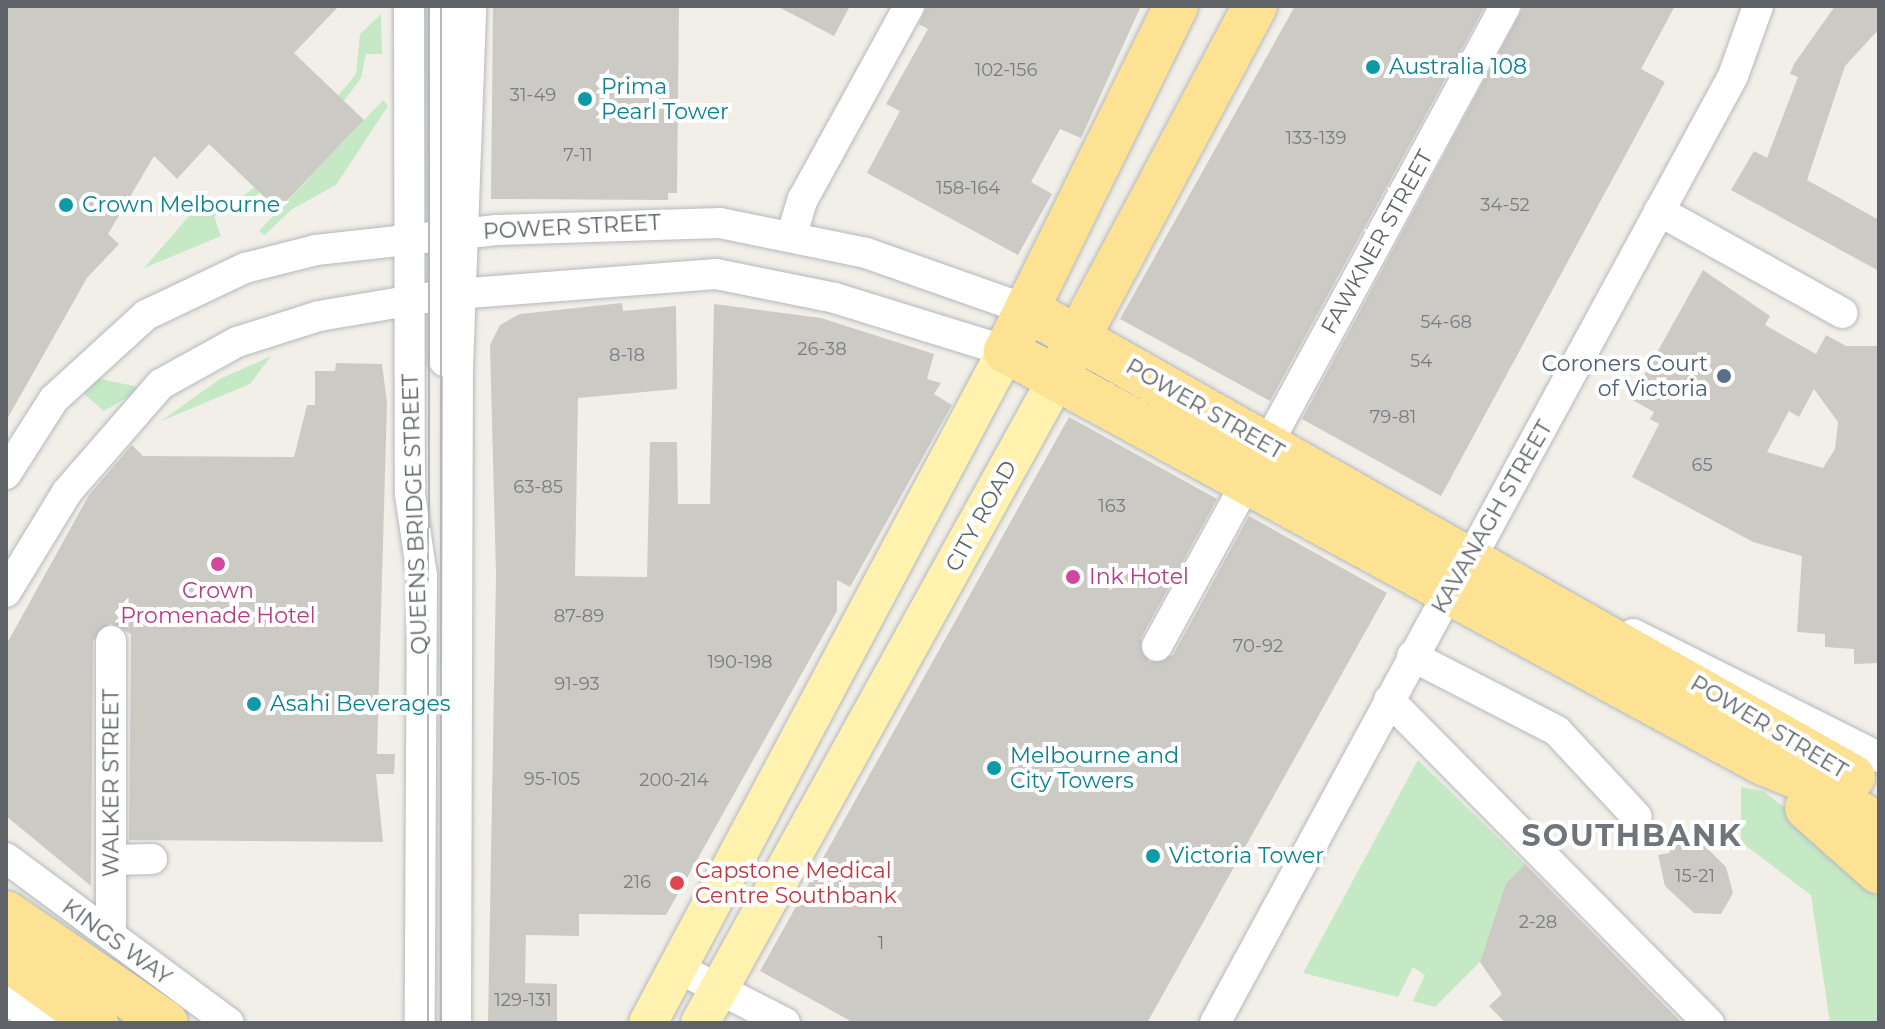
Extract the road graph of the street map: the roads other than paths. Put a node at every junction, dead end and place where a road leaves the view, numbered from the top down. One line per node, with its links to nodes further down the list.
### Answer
1 (409, 6): 12 (street, QUEENS BRIDGE STREET)
2 (426, 6): 12 (street, QUEENS BRIDGE STREET)
3 (443, 6): 12 (street, QUEENS BRIDGE STREET)
4 (471, 6): 12 (street, QUEENS BRIDGE STREET)
5 (909, 6): 11 (street)
6 (1176, 6): 14 (highway)
7 (1255, 6): 17 (highway, CITY ROAD)
8 (1505, 6): 18 (street, FAWKNER STREET)
9 (1758, 6): 10 (street, KAVANAGH STREET)
10 (1659, 211): 15 (street); 20 (street, KAVANAGH STREET)
11 (792, 234): 12 (street, POWER STREET); 14 (street, POWER STREET)
12 (436, 237): 13 (street, QUEENS BRIDGE STREET); 13 (street, QUEENS BRIDGE STREET); 19 (street, POWER STREET)
13 (436, 296): 16 (street, POWER STREET); 21 (street, POWER STREET); 48 (street, QUEENS BRIDGE STREET); 49 (street, QUEENS BRIDGE STREET); 50 (street, QUEENS BRIDGE STREET); 51 (street, QUEENS BRIDGE STREET)
14 (1028, 310): 16 (highway); 17 (highway, POWER STREET)
15 (1842, 313)
16 (1006, 351): 17 (highway, POWER STREET); 41 (main road)
17 (1068, 356): 18 (highway, POWER STREET); 42 (main road, CITY ROAD)
18 (1258, 462): 20 (highway, POWER STREET); 24 (street, FAWKNER STREET)
19 (6, 474)
20 (1461, 573): 22 (highway, POWER STREET); 25 (street, KAVANAGH STREET); 28 (highway, POWER STREET)
21 (6, 592)
22 (1582, 618): 27 (street); 29 (highway, POWER STREET)
23 (111, 641): 34 (street, WALKER STREET)
24 (1157, 646)
25 (1412, 656): 26 (street, KAVANAGH STREET); 30 (street)
26 (1389, 700): 55 (street, KAVANAGH STREET); 56 (street)
27 (1879, 757)
28 (1763, 763): 31 (highway, POWER STREET); 35 (highway)
29 (1879, 793)
30 (1637, 817)
31 (1879, 826)
32 (6, 858): 40 (street, KINGS WAY)
33 (152, 859): 34 (street)
34 (111, 860): 38 (street, WALKER STREET)
35 (1879, 872)
36 (6, 897): 40 (street)
37 (6, 913): 46 (highway, KINGS WAY)
38 (111, 924)
39 (6, 958): 45 (highway)
40 (142, 961): 47 (street, KINGS WAY)
41 (680, 969): 42 (street); 52 (main road)
42 (719, 989): 53 (main road, CITY ROAD); 54 (street)
43 (6, 999): 44 (street)
44 (42, 1023)
45 (96, 1023)
46 (166, 1023)
47 (229, 1023)
48 (420, 1023)
49 (427, 1023)
50 (442, 1023)
51 (456, 1023)
52 (648, 1023)
53 (700, 1023)
54 (785, 1023)
55 (1215, 1023)
56 (1709, 1023)

